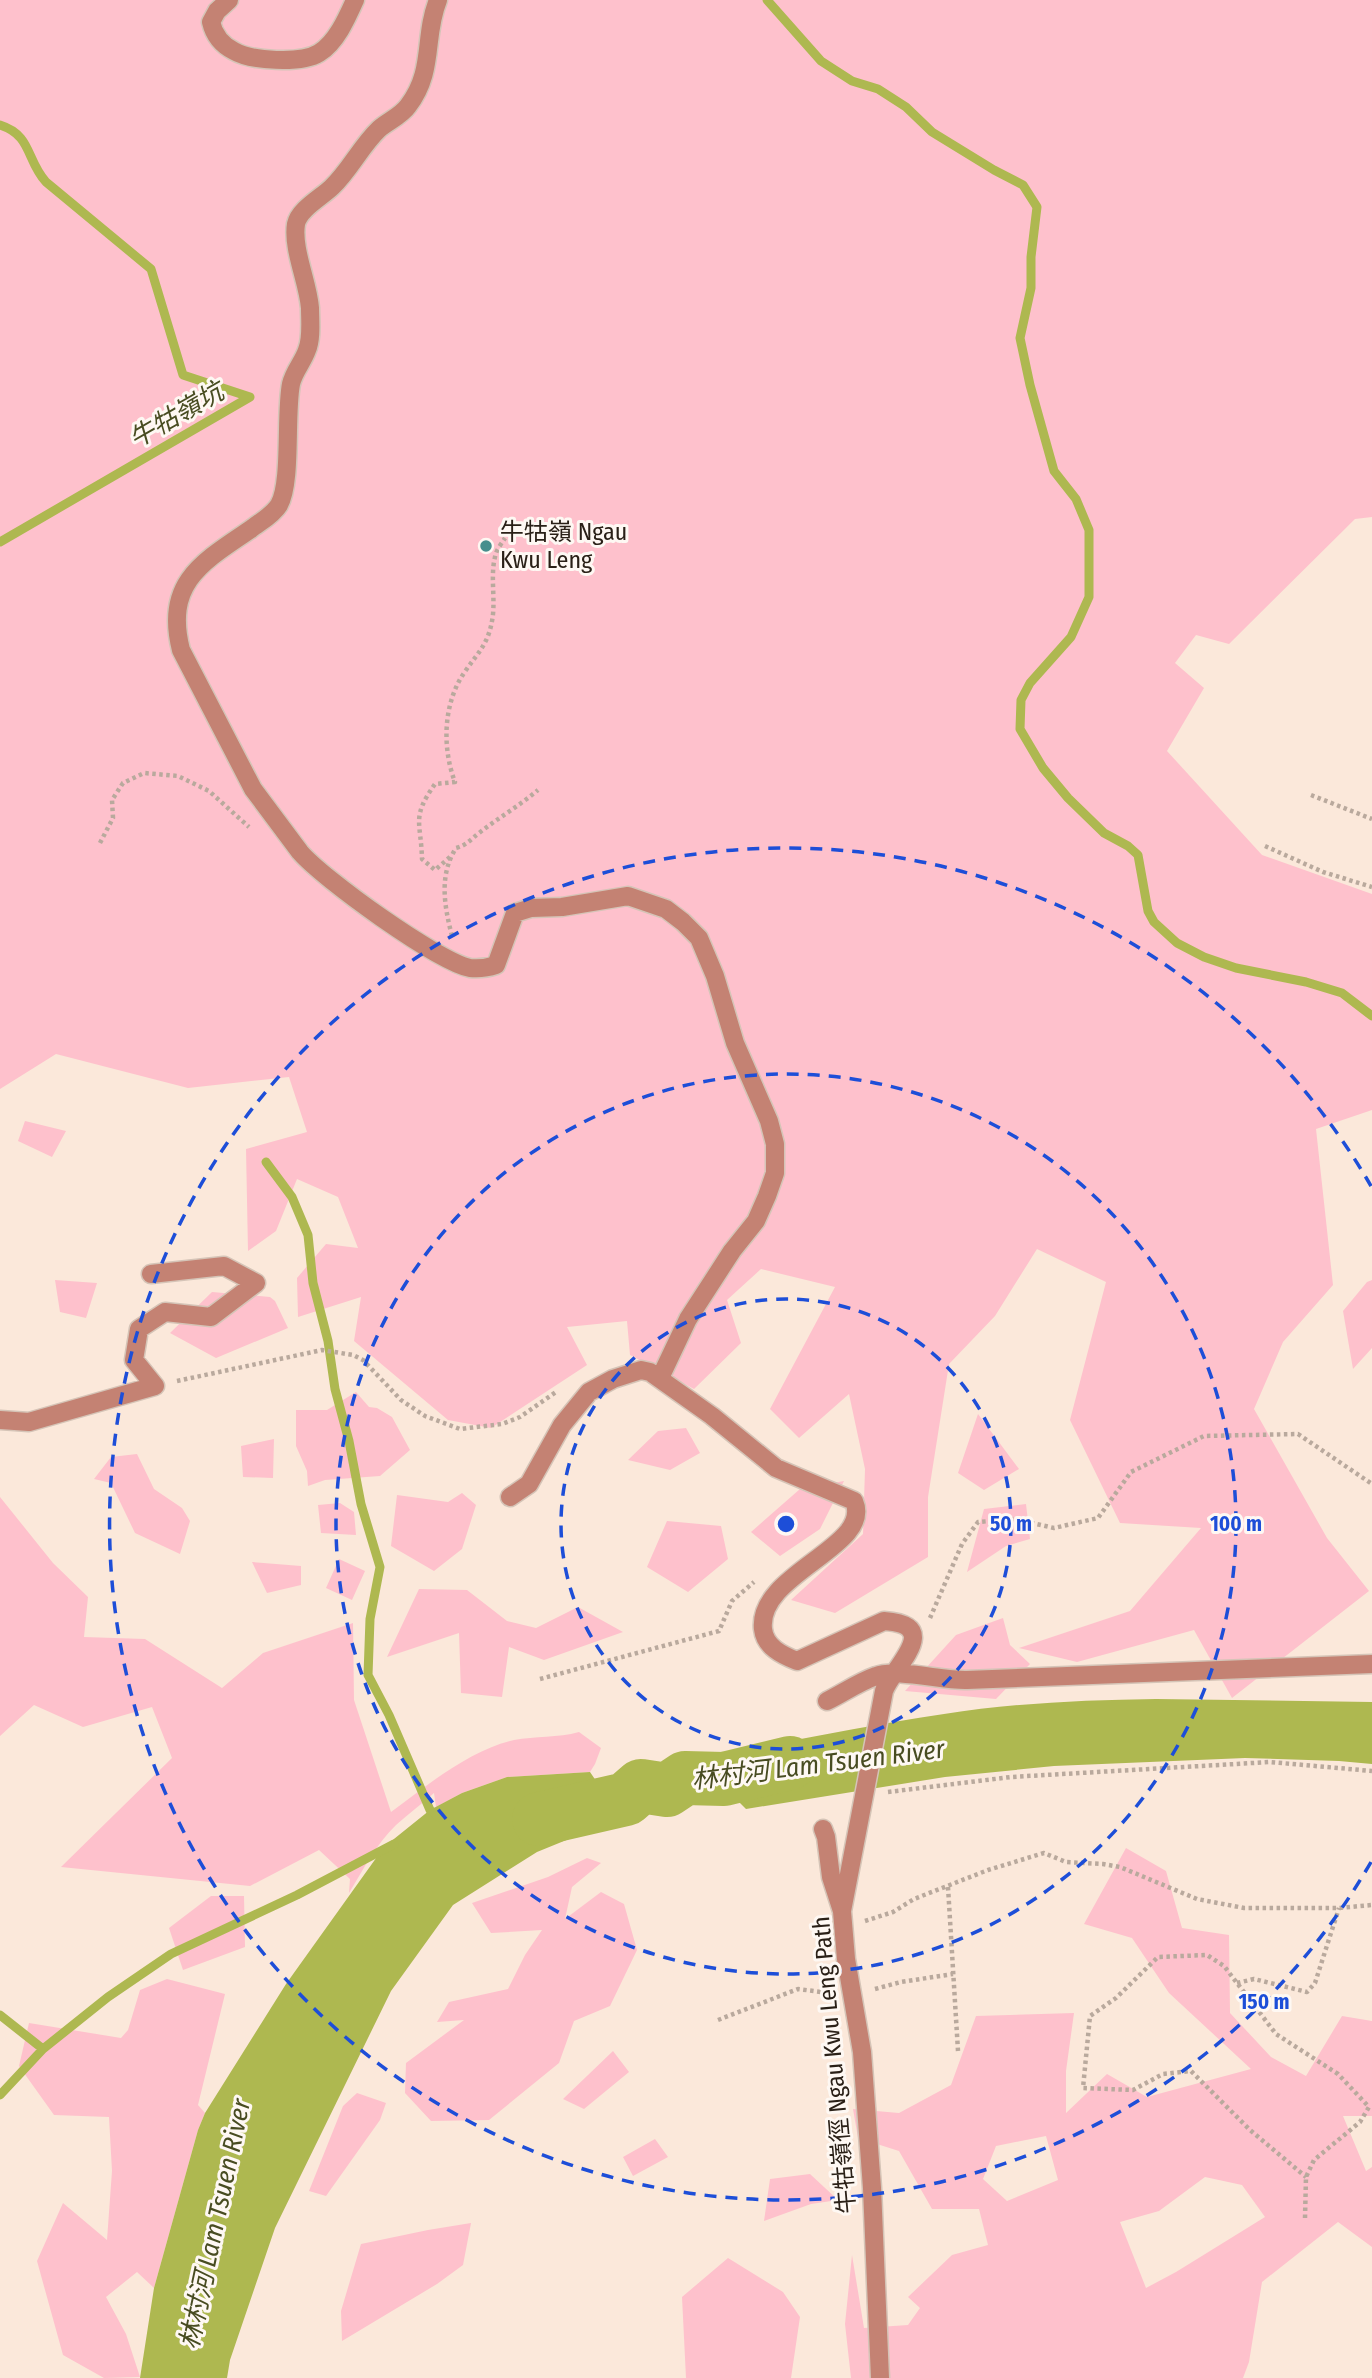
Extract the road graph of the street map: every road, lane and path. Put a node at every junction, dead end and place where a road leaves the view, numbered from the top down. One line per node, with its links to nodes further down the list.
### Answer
1 (229, 0): 2 (street)
2 (355, 0)
3 (438, 0): 13 (street)
4 (505, 538): 11 (path)
5 (538, 790): 11 (path)
6 (1311, 795): 7 (path)
7 (1372, 818)
8 (256, 831): 9 (path)
9 (100, 843)
10 (1265, 846): 12 (path)
11 (450, 858): 13 (path)
12 (1372, 887)
13 (458, 963): 15 (street)
14 (151, 1273): 18 (street)
15 (660, 1378): 20 (street); 21 (street)
16 (175, 1381): 17 (path)
17 (565, 1386)
18 (0, 1420)
19 (1372, 1484): 22 (path)
20 (510, 1497)
21 (774, 1594): 22 (street); 25 (path)
22 (912, 1636): 24 (street, 牛牯嶺徑 Ngau Kwu Leng Path)
23 (1372, 1664): 24 (street)
24 (895, 1672): 26 (street); 33 (street, 牛牯嶺徑 Ngau Kwu Leng Path)
25 (540, 1679)
26 (827, 1701)
27 (1372, 1771): 28 (path)
28 (882, 1793)
29 (823, 1829): 33 (street)
30 (948, 1887): 32 (path); 33 (path); 35 (path)
31 (1372, 1905): 32 (path)
32 (1339, 1908): 34 (path)
33 (843, 1919): 39 (street, 牛牯嶺徑 Ngau Kwu Leng Path)
34 (1237, 1983): 36 (path); 37 (path)
35 (958, 2051)
36 (1371, 2108): 37 (path)
37 (1306, 2177): 38 (path)
38 (1305, 2218)
39 (880, 2378)

